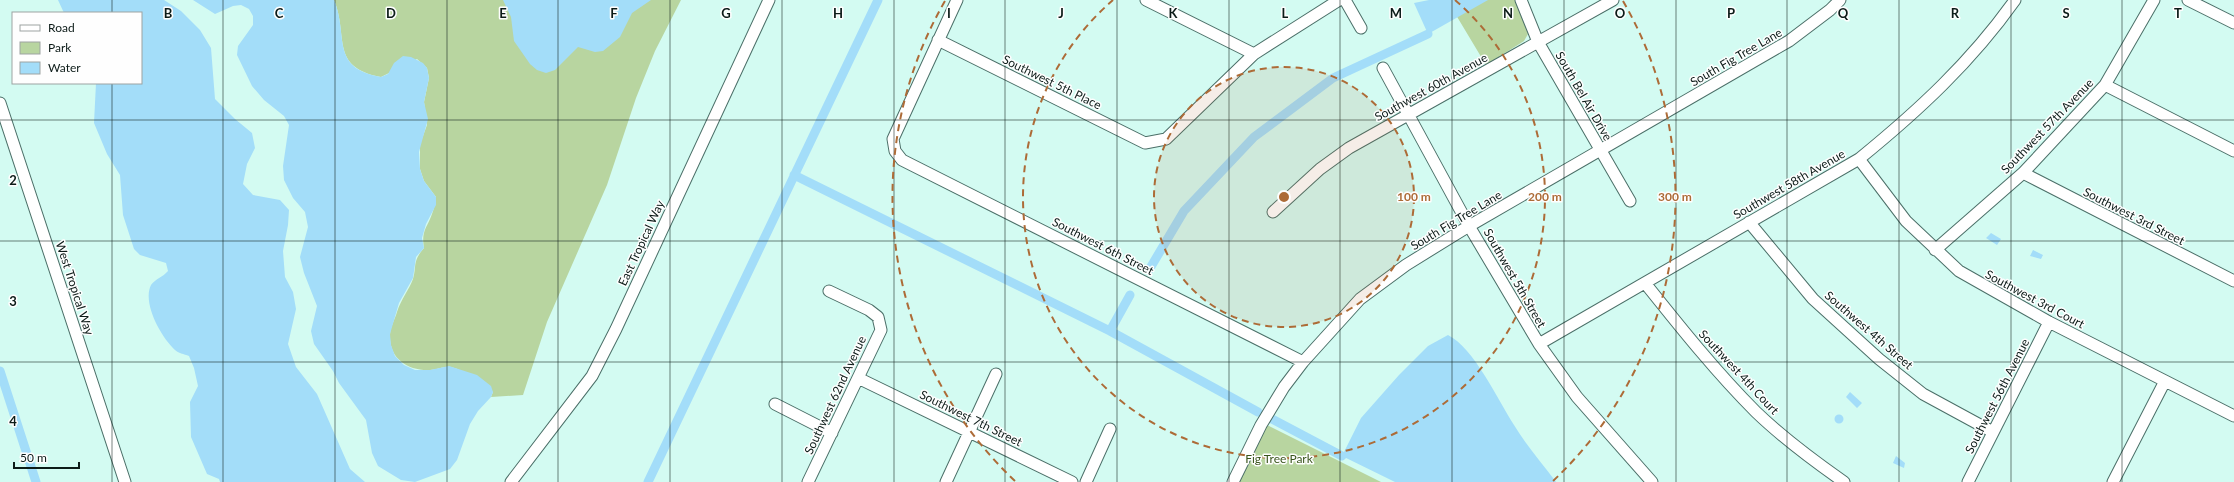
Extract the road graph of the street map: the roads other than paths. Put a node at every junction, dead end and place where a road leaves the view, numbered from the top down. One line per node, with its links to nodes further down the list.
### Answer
1 (769, 0): 46 (street, East Tropical Way)
2 (957, 0): 14 (street)
3 (1146, 0): 16 (street)
4 (1339, 0): 16 (street)
5 (1345, 0): 13 (street)
6 (1521, 0): 15 (street, South Bel Air Drive)
7 (1613, 0): 15 (street, Southwest 60th Avenue)
8 (1840, 0): 21 (street, South Fig Tree Lane)
9 (2015, 0): 23 (street, Southwest 58th Avenue)
10 (2154, 0): 18 (street, Southwest 57th Avenue)
11 (2188, 0): 12 (street)
12 (2234, 23)
13 (1361, 28)
14 (938, 40): 16 (street, Southwest 5th Place); 35 (street, Southwest 6th Street)
15 (1538, 42): 20 (street, Southwest 60th Avenue); 21 (street, South Bel Air Drive)
16 (1254, 54)
17 (1383, 68): 20 (street, Southwest 5th Street)
18 (2105, 85): 22 (street); 24 (street, Southwest 57th Avenue)
19 (0, 103): 45 (street, West Tropical Way)
20 (1408, 114): 26 (street, Southwest 60th Avenue); 28 (street, Southwest 5th Street)
21 (1600, 150): 25 (street, South Bel Air Drive); 28 (street, South Fig Tree Lane)
22 (2234, 151)
23 (1859, 159): 27 (street, Southwest 58th Avenue); 29 (street, Southwest 3rd Court)
24 (2023, 173): 29 (street, Southwest 57th Avenue); 30 (street, Southwest 3rd Street)
25 (1630, 202)
26 (1274, 212)
27 (1749, 222): 31 (street, Southwest 58th Avenue); 43 (street, Southwest 4th Street)
28 (1470, 226): 34 (street, Southwest 5th Street); 35 (street, South Fig Tree Lane)
29 (1935, 250): 33 (street, Southwest 3rd Court)
30 (2234, 281)
31 (1645, 283): 34 (street, Southwest 58th Avenue); 53 (street, Southwest 4th Court)
32 (829, 291): 37 (street, Southwest 62nd Avenue)
33 (2049, 322): 38 (street, Southwest 3rd Court); 43 (street, Southwest 56th Avenue)
34 (1539, 344): 52 (street, Southwest 5th Street)
35 (1303, 362): 51 (street, South Fig Tree Lane)
36 (996, 374): 42 (street)
37 (858, 378): 42 (street, Southwest 7th Street); 44 (street, Southwest 62nd Avenue)
38 (2165, 381): 40 (street, Southwest 3rd Court); 55 (street)
39 (775, 404): 44 (street)
40 (2234, 416)
41 (1110, 429): 50 (street)
42 (969, 432): 48 (street); 49 (street, Southwest 7th Street)
43 (1993, 432): 54 (street, Southwest 56th Avenue)
44 (832, 433): 47 (street, Southwest 62nd Avenue)
45 (125, 482)
46 (511, 482)
47 (808, 482)
48 (946, 482)
49 (1072, 482)
50 (1086, 482)
51 (1233, 482)
52 (1652, 482)
53 (1844, 482)
54 (1968, 482)
55 (2113, 482)

